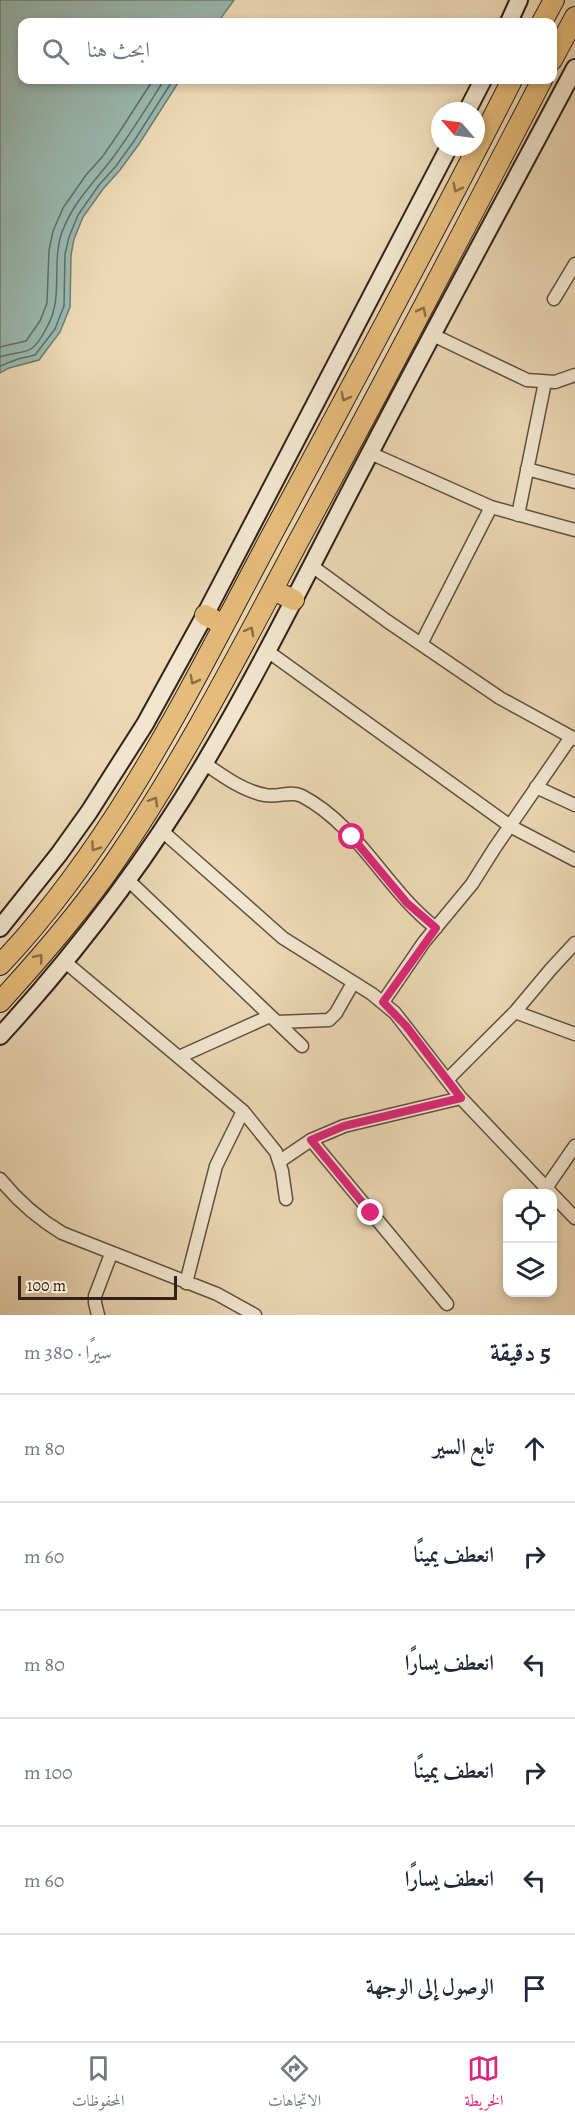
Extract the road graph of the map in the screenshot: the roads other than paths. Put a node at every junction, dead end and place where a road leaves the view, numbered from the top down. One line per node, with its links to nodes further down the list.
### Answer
1 (519, 0): 5 (main road)
2 (541, 0): 6 (highway)
3 (554, 0): 7 (highway)
4 (575, 17): 8 (highway)
5 (511, 18)
6 (534, 18)
7 (544, 18)
8 (557, 51)
9 (575, 68): 18 (main road)
10 (481, 84): 13 (main road)
11 (510, 84): 15 (highway, one-way to 15)
12 (540, 84): 19 (highway, one-way to 12)
13 (472, 102)
14 (443, 156): 33 (main road)
15 (444, 216): 19 (highway); 20 (highway)
16 (575, 264): 17 (street)
17 (554, 299)
18 (433, 335): 22 (street); 23 (main road)
19 (401, 350): 29 (highway)
20 (359, 371): 29 (highway); 34 (highway, one-way to 34)
21 (575, 375): 22 (street)
22 (544, 382): 24 (street)
23 (370, 453): 26 (street); 30 (main road)
24 (527, 470): 25 (street); 27 (street)
25 (575, 482)
26 (491, 507): 27 (street); 35 (street)
27 (518, 515): 28 (street)
28 (575, 530)
29 (293, 553): 31 (highway)
30 (312, 566): 32 (main road); 35 (street)
31 (273, 590): 32 (highway); 51 (highway, one-way to 31)
32 (294, 600): 36 (main road)
33 (204, 615): 34 (highway); 45 (main road)
34 (224, 625): 49 (highway, one-way to 49)
35 (421, 644): 37 (street)
36 (266, 650): 38 (main road); 41 (street)
37 (573, 738): 39 (street)
38 (204, 764): 42 (main road); 46 (street)
39 (536, 787): 40 (street); 41 (street)
40 (575, 806)
41 (510, 826): 43 (street); 46 (street)
42 (161, 830): 44 (main road); 50 (street)
43 (575, 860)
44 (127, 879): 48 (main road); 54 (street)
45 (0, 928)
46 (436, 928): 52 (street)
47 (575, 943): 53 (street)
48 (64, 961): 56 (main road); 58 (street)
49 (0, 964)
50 (354, 982): 52 (street); 54 (street)
51 (0, 1002)
52 (383, 1002): 59 (street)
53 (515, 1012): 55 (street); 59 (street)
54 (274, 1019): 57 (street); 58 (street)
55 (575, 1034)
56 (0, 1036)
57 (302, 1046)
58 (179, 1057): 61 (street)
59 (447, 1080): 60 (street)
60 (461, 1098): 62 (street); 66 (street)
61 (243, 1111): 64 (street); 72 (street)
62 (311, 1140): 64 (street); 73 (street)
63 (575, 1146): 67 (street)
64 (279, 1161): 68 (street)
65 (0, 1179): 71 (street)
66 (547, 1189)
67 (552, 1189)
68 (286, 1199)
69 (557, 1199): 70 (street)
70 (575, 1218)
71 (111, 1254): 72 (street); 74 (street)
72 (186, 1282): 75 (street)
73 (447, 1304)
74 (98, 1315)
75 (255, 1315)

